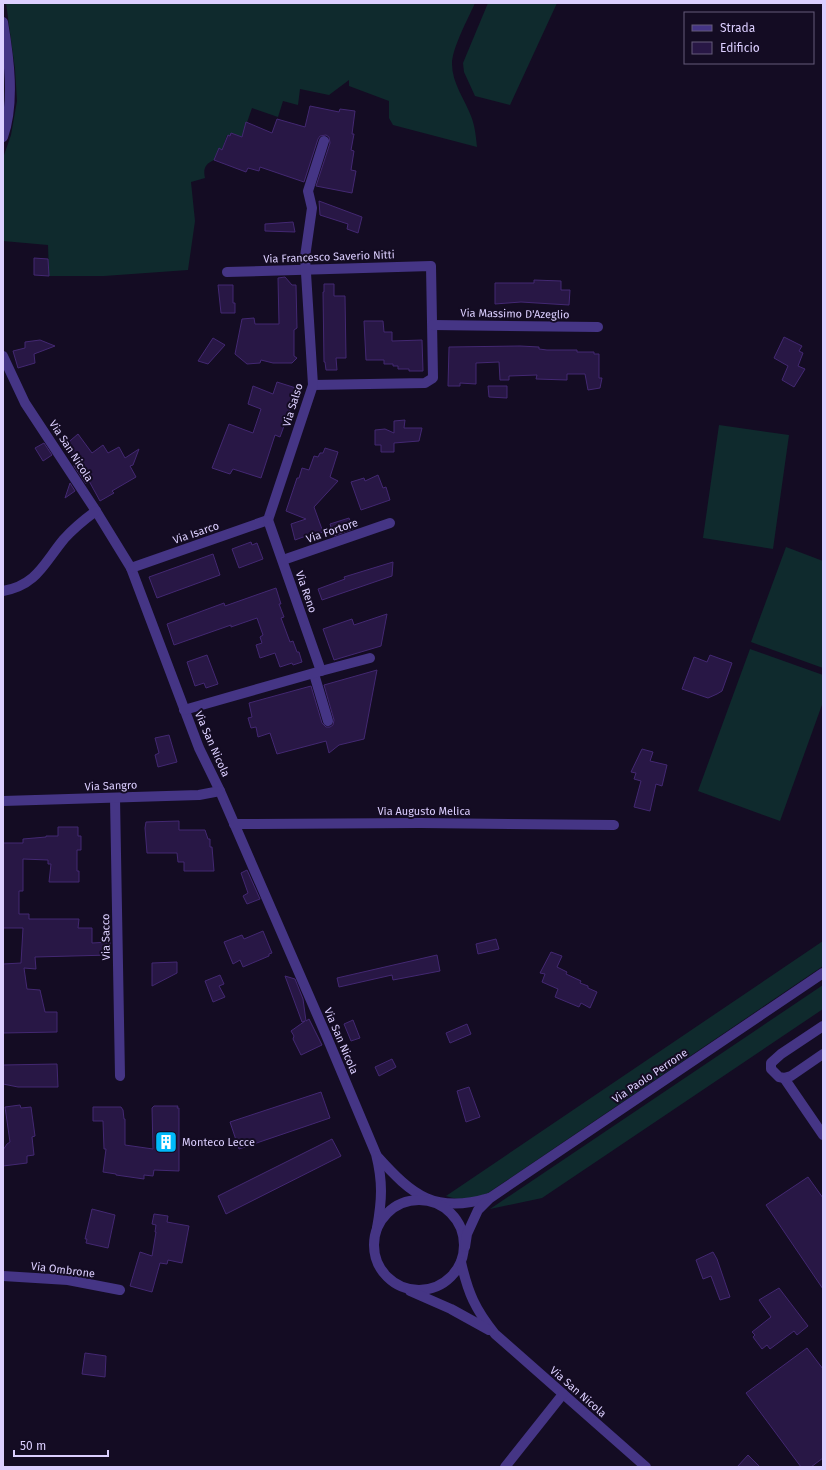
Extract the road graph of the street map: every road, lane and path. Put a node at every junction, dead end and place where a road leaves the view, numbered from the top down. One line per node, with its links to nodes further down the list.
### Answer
1 (3, 22): 2 (street)
2 (3, 137)
3 (324, 142): 4 (street, Via Salso)
4 (307, 269): 5 (street, Via Francesco Saverio Nitti); 6 (street, Via Francesco Saverio Nitti); 9 (street, Via Salso)
5 (227, 272)
6 (433, 325): 7 (street, Via Massimo D'Azeglio); 9 (street)
7 (598, 328)
8 (3, 356): 10 (street, Via San Nicola)
9 (313, 385): 11 (street, Via Salso)
10 (96, 511): 14 (street, Via San Nicola); 15 (street)
11 (268, 520): 13 (street, Via Reno); 14 (street, Via Isarco)
12 (390, 523): 13 (street, Via Fortore)
13 (283, 560): 17 (street, Via Reno)
14 (131, 568): 18 (street, Via San Nicola)
15 (3, 591)
16 (370, 658): 17 (street)
17 (318, 673): 18 (street); 19 (street, Via Reno)
18 (184, 710): 20 (street, Via San Nicola)
19 (328, 721)
20 (220, 791): 21 (street, Via Sangro); 23 (street, Via San Nicola)
21 (115, 798): 22 (street, Via Sangro); 28 (street, Via Sacco)
22 (3, 801)
23 (234, 824): 24 (street, Via Augusto Melica); 31 (street, Via San Nicola)
24 (614, 825)
25 (823, 973): 32 (street, Via Paolo Perrone)
26 (823, 1026): 29 (street)
27 (823, 1054): 29 (street)
28 (120, 1076)
29 (784, 1078): 30 (street)
30 (823, 1135)
31 (376, 1154): 33 (street, Via San Nicola); 34 (street, Via San Nicola)
32 (490, 1198): 33 (street, Via Paolo Perrone); 35 (street, Via Paolo Perrone)
33 (430, 1201): 34 (street, Via San Nicola); 35 (street, Via San Nicola)
34 (377, 1228): 38 (street, Via San Nicola)
35 (465, 1247): 36 (street, Via San Nicola)
36 (461, 1262): 38 (street, Via San Nicola); 40 (street, Via San Nicola)
37 (3, 1276): 39 (street, Via Ombrone)
38 (405, 1288): 40 (street, Via San Nicola)
39 (120, 1290)
40 (495, 1334): 41 (street, Via San Nicola)
41 (563, 1394): 42 (street); 43 (street, Via San Nicola)
42 (505, 1467)
43 (646, 1467)

